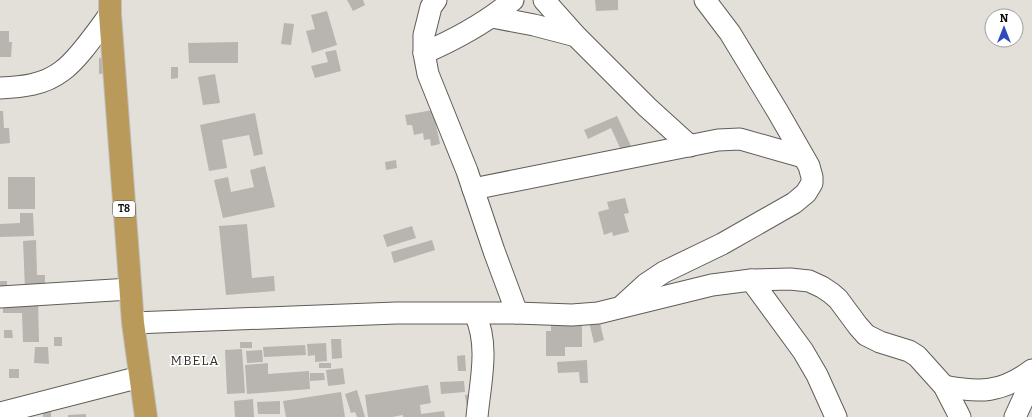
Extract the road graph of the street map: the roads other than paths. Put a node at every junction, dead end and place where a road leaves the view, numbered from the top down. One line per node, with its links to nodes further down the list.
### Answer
1 (436, 0): 8 (street)
2 (513, 0): 6 (street)
3 (544, 0): 7 (street)
4 (705, 0): 11 (street)
5 (110, 7): 9 (street); 14 (highway, T8)
6 (492, 17): 7 (street); 8 (street)
7 (576, 36): 10 (street)
8 (424, 54): 12 (street)
9 (0, 88)
10 (690, 146): 11 (street); 12 (street)
11 (803, 157): 16 (street)
12 (473, 188): 17 (street)
13 (751, 280): 16 (street); 23 (street); 28 (street)
14 (130, 289): 15 (street); 19 (highway, T8)
15 (0, 297)
16 (623, 306): 17 (street)
17 (517, 313): 18 (street)
18 (475, 314): 19 (street); 27 (street)
19 (133, 323): 21 (highway, T8)
20 (1032, 370): 24 (street)
21 (140, 377): 25 (street); 26 (highway, T8)
22 (1032, 380): 31 (street)
23 (944, 386): 24 (street); 29 (street)
24 (993, 390): 30 (street)
25 (0, 414)
26 (146, 417)
27 (477, 417)
28 (836, 417)
29 (960, 417)
30 (964, 417)
31 (1015, 417)

